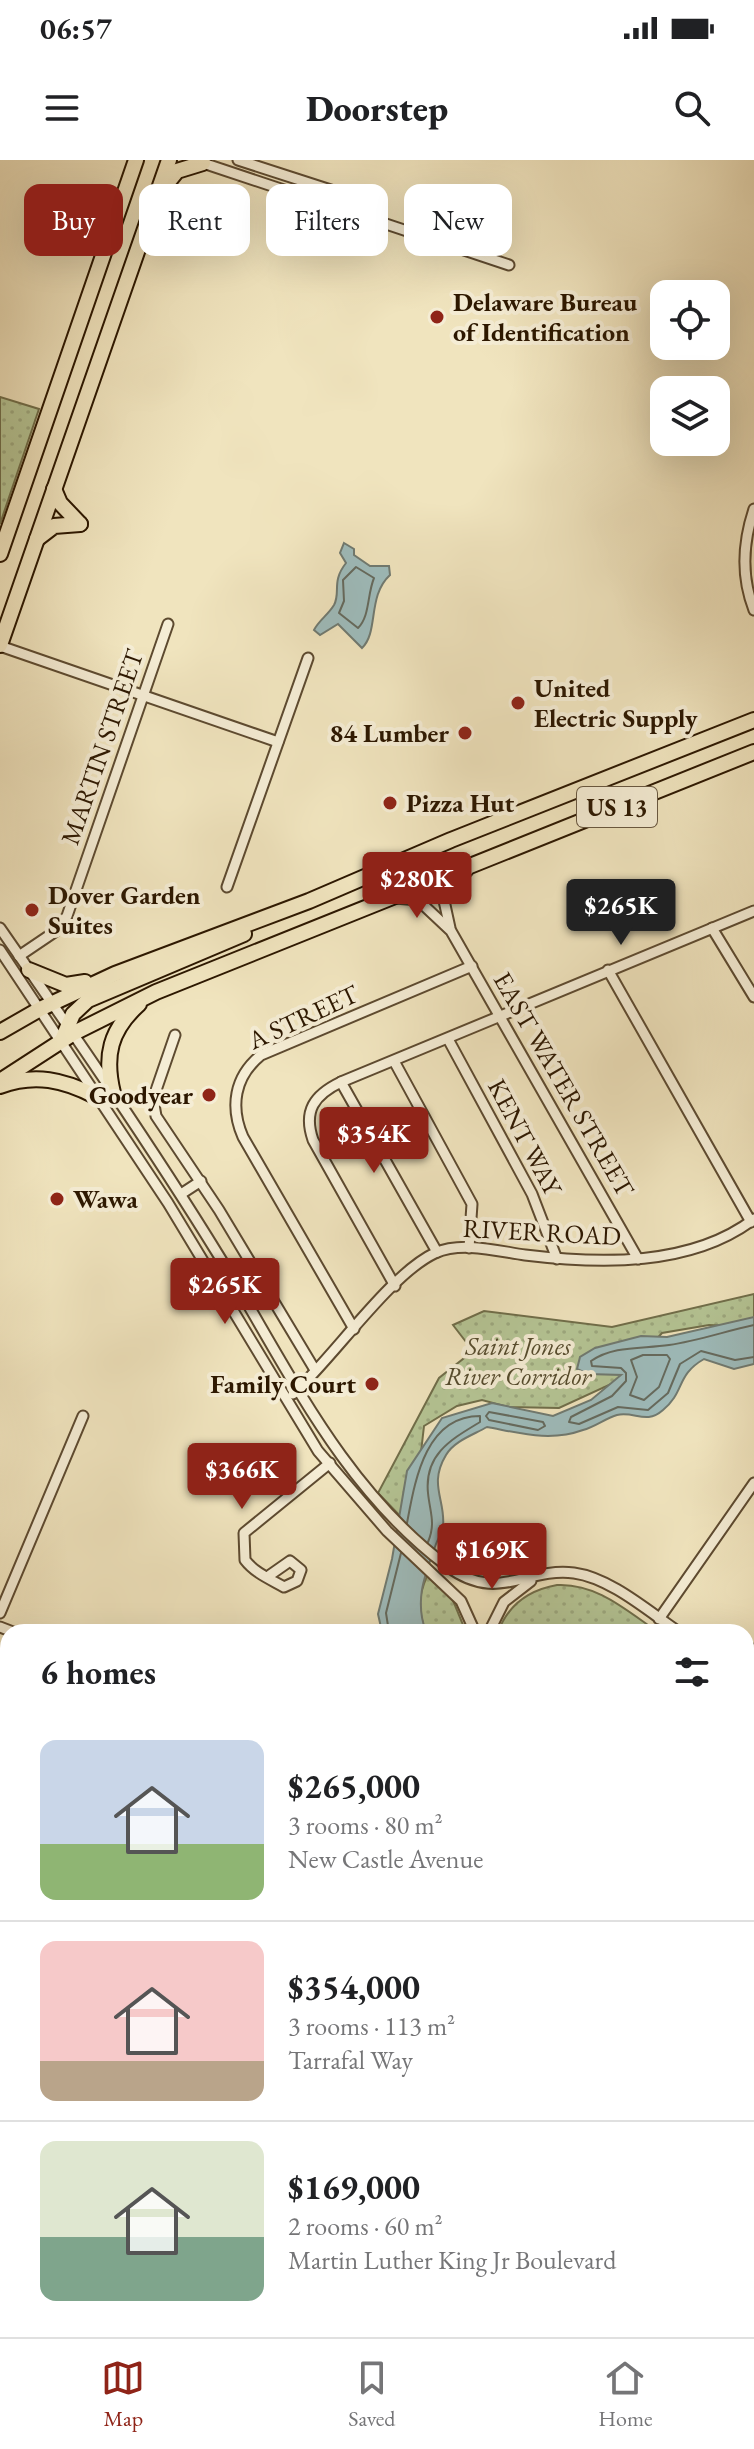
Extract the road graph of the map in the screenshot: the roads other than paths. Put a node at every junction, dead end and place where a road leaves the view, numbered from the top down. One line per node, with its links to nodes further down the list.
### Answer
1 (125, 160): 10 (highway)
2 (136, 160): 10 (highway)
3 (169, 160): 6 (highway)
4 (238, 160): 8 (street)
5 (198, 162): 7 (highway); 9 (street)
6 (161, 184)
7 (167, 184)
8 (312, 184)
9 (266, 186)
10 (126, 191): 17 (highway)
11 (388, 223): 13 (street)
12 (139, 246): 14 (highway)
13 (509, 265)
14 (54, 489): 16 (highway); 16 (highway)
15 (754, 509): 18 (street)
16 (36, 539): 20 (highway)
17 (0, 554)
18 (754, 610)
19 (168, 624): 22 (street, MARTIN STREET)
20 (0, 645): 22 (street)
21 (308, 658): 24 (street)
22 (144, 696): 24 (street); 35 (street, MARTIN STREET)
23 (751, 722): 29 (highway, US 13)
24 (278, 742): 27 (street)
25 (754, 752): 26 (highway, US 13)
26 (480, 861): 28 (highway, US 13); 33 (street, EAST WATER STREET)
27 (227, 887)
28 (388, 898): 33 (street, EAST WATER STREET); 40 (highway, US 13)
29 (309, 901): 37 (highway, US 13); 45 (highway)
30 (754, 911): 32 (street)
31 (0, 928): 35 (street)
32 (712, 928): 39 (street); 41 (street)
33 (451, 931): 36 (street, EAST WATER STREET)
34 (0, 950): 42 (street)
35 (19, 956): 38 (street)
36 (472, 966): 43 (street, EAST WATER STREET); 61 (street, A STREET)
37 (131, 968): 38 (highway); 42 (highway, US 13)
38 (29, 970): 42 (street)
39 (608, 970): 43 (street); 55 (street)
40 (156, 992): 45 (highway, US 13); 51 (highway)
41 (754, 997)
42 (46, 1006): 44 (highway, US 13); 45 (street); 45 (street)
43 (500, 1015): 47 (street); 59 (street, EAST WATER STREET)
44 (0, 1032)
45 (68, 1033): 50 (highway, US 13); 51 (street); 52 (street)
46 (175, 1035): 53 (street)
47 (448, 1039): 48 (street); 58 (street, KENT WAY)
48 (394, 1061): 49 (street); 56 (street)
49 (341, 1082): 57 (street); 60 (street)
50 (0, 1084): 52 (highway)
51 (113, 1093): 54 (street)
52 (95, 1096): 64 (street)
53 (201, 1181): 54 (street); 62 (street)
54 (181, 1194): 63 (street)
55 (752, 1221): 59 (street, RIVER ROAD)
56 (469, 1248): 57 (street, RIVER ROAD); 58 (street, RIVER ROAD)
57 (437, 1252): 60 (street, RIVER ROAD)
58 (557, 1259): 59 (street, RIVER ROAD)
59 (638, 1259)
60 (395, 1286): 61 (street, RIVER ROAD)
61 (354, 1329): 62 (street, RIVER ROAD)
62 (315, 1370): 63 (street, RIVER ROAD)
63 (297, 1390): 64 (street, RIVER ROAD); 66 (street)
64 (286, 1400): 67 (street)
65 (83, 1416): 71 (street)
66 (339, 1456): 67 (street); 70 (street)
67 (328, 1465): 69 (street); 73 (street)
68 (753, 1484): 72 (street)
69 (270, 1575)
70 (533, 1579): 72 (street); 74 (street)
71 (0, 1613)
72 (659, 1619): 75 (street)
73 (472, 1624)
74 (493, 1624)
75 (667, 1624)

